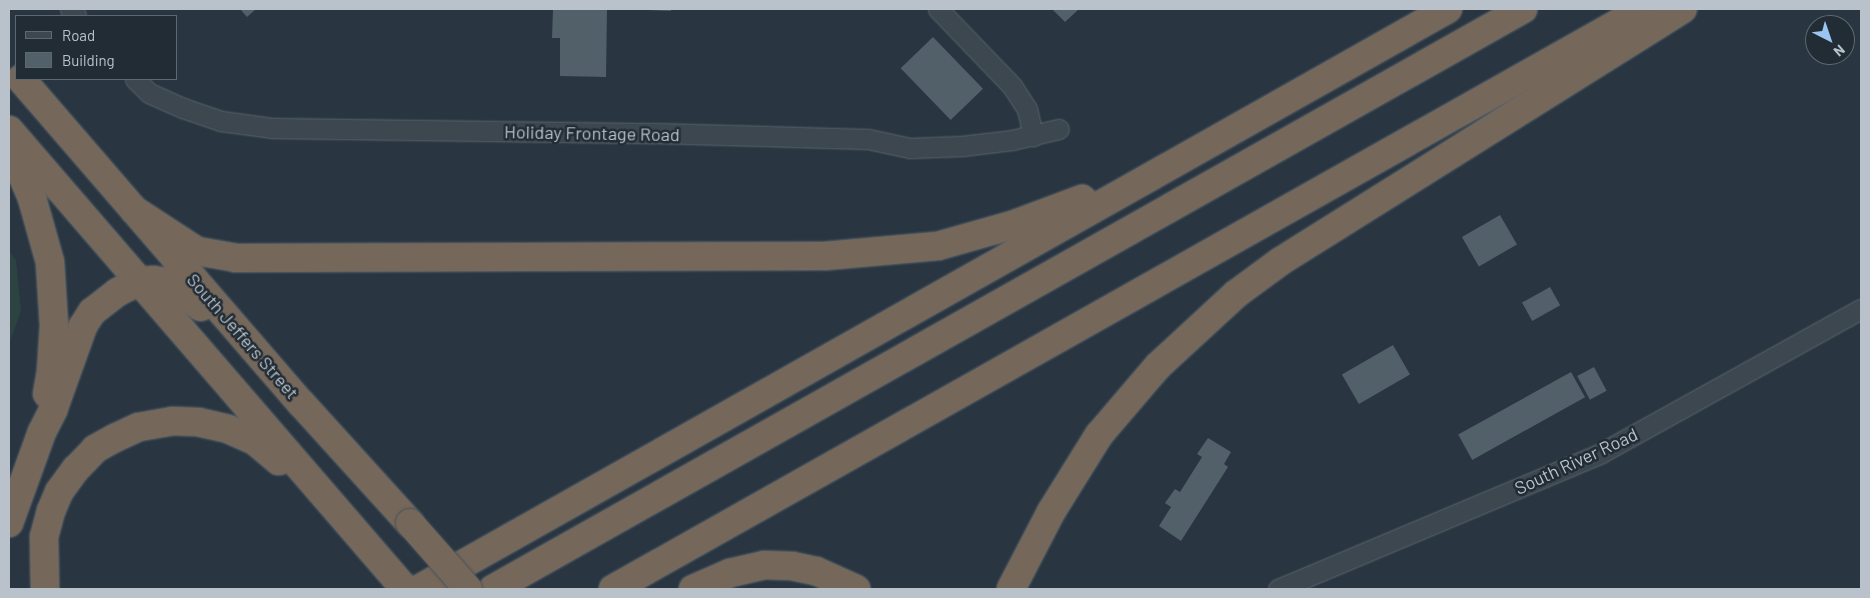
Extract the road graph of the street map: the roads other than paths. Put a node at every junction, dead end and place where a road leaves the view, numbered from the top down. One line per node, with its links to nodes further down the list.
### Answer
1 (938, 9): 10 (street)
2 (1448, 9): 11 (highway)
3 (1523, 9): 24 (highway)
4 (1643, 9): 25 (highway)
5 (1683, 9): 28 (highway)
6 (23, 80): 13 (highway, South Jeffers Street)
7 (136, 80): 10 (street, Holiday Frontage Road)
8 (1059, 129): 10 (street, Holiday Frontage Road)
9 (9, 130): 14 (highway)
10 (1033, 136)
11 (1220, 137): 13 (highway); 22 (highway)
12 (9, 144): 17 (highway)
13 (134, 210): 16 (highway, South Jeffers Street)
14 (140, 281): 16 (highway); 17 (highway); 19 (highway)
15 (1861, 308): 29 (street, South River Road)
16 (301, 403): 23 (highway, South Jeffers Street, bridge)
17 (42, 432): 18 (highway)
18 (9, 523)
19 (370, 549): 20 (highway); 21 (highway)
20 (45, 589)
21 (405, 589)
22 (419, 589)
23 (468, 589)
24 (493, 589)
25 (613, 589)
26 (692, 589): 27 (highway)
27 (856, 589)
28 (1011, 589)
29 (1278, 589)

